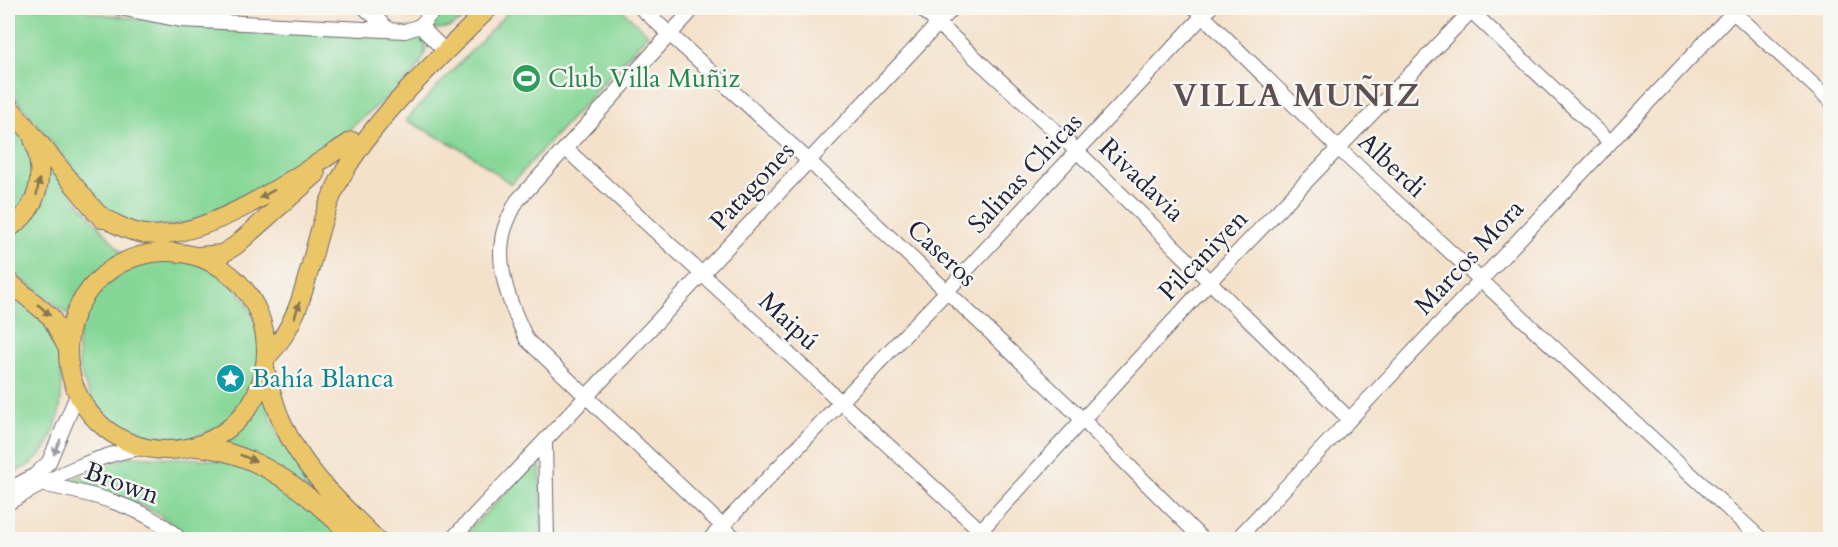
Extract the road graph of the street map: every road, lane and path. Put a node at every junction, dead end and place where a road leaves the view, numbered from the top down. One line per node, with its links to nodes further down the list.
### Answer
1 (120, 8): 11 (street)
2 (365, 8): 16 (street)
3 (436, 8): 15 (street)
4 (489, 8): 18 (main road)
5 (641, 8): 17 (street, Caseros)
6 (694, 8): 17 (street)
7 (921, 8): 14 (street, Rivadavia)
8 (952, 8): 14 (street, Patagones)
9 (1471, 8): 24 (street); 26 (street, Pilcaniyen)
10 (1733, 9): 20 (street); 24 (street, Marcos Mora)
11 (142, 10): 13 (street)
12 (1203, 10): 26 (street, Alberdi); 27 (street, Salinas Chicas)
13 (172, 12): 16 (street)
14 (938, 23): 27 (street, Rivadavia); 28 (street, Patagones)
15 (420, 26): 16 (street); 18 (street)
16 (388, 29)
17 (670, 34): 25 (street); 28 (street, Caseros)
18 (446, 52): 19 (main road)
19 (402, 99): 23 (main road); 39 (main road, one-way to 19)
20 (1830, 100)
21 (8, 105): 22 (main road)
22 (31, 134): 29 (main road); 30 (main road, one-way to 22)
23 (352, 141): 29 (main road, one-way to 29); 32 (main road)
24 (1610, 142): 35 (street, Marcos Mora)
25 (565, 148): 33 (street, Maipú); 41 (street)
26 (1339, 149): 34 (street, Pilcaniyen); 35 (street, Alberdi)
27 (1078, 152): 34 (street, Rivadavia); 37 (street, Salinas Chicas)
28 (808, 160): 33 (street, Patagones); 37 (street, Caseros)
29 (95, 212): 31 (main road)
30 (8, 229)
31 (172, 252): 32 (main road); 38 (main road)
32 (194, 255): 39 (main road)
33 (704, 274): 41 (street, Patagones); 42 (street, Maipú)
34 (1211, 280): 43 (street, Pilcaniyen); 44 (street, Rivadavia)
35 (1481, 280): 44 (street, Marcos Mora); 62 (street, Alberdi)
36 (8, 281): 38 (main road, one-way to 38)
37 (947, 291): 42 (street, Salinas Chicas); 43 (street, Caseros)
38 (68, 349): 40 (main road)
39 (266, 363): 47 (main road); 55 (main road)
40 (78, 393): 46 (main road); 49 (street, one-way to 49)
41 (586, 395): 45 (street, Patagones); 51 (street)
42 (841, 401): 51 (street, Salinas Chicas); 52 (street, Maipú)
43 (1082, 419): 52 (street, Pilcaniyen); 60 (street, Caseros)
44 (1349, 419): 61 (street, Marcos Mora)
45 (545, 442): 56 (street, Patagones); 57 (street)
46 (146, 447): 47 (main road); 48 (street)
47 (191, 447): 54 (main road, one-way to 54)
48 (41, 484): 50 (street); 53 (street, Brown)
49 (8, 490)
50 (8, 503)
51 (722, 525): 58 (street, Salinas Chicas); 59 (street)
52 (976, 535)
53 (181, 540)
54 (356, 540)
55 (377, 540)
56 (451, 540)
57 (547, 540)
58 (709, 540)
59 (737, 540)
60 (1203, 540)
61 (1236, 540)
62 (1762, 540)

